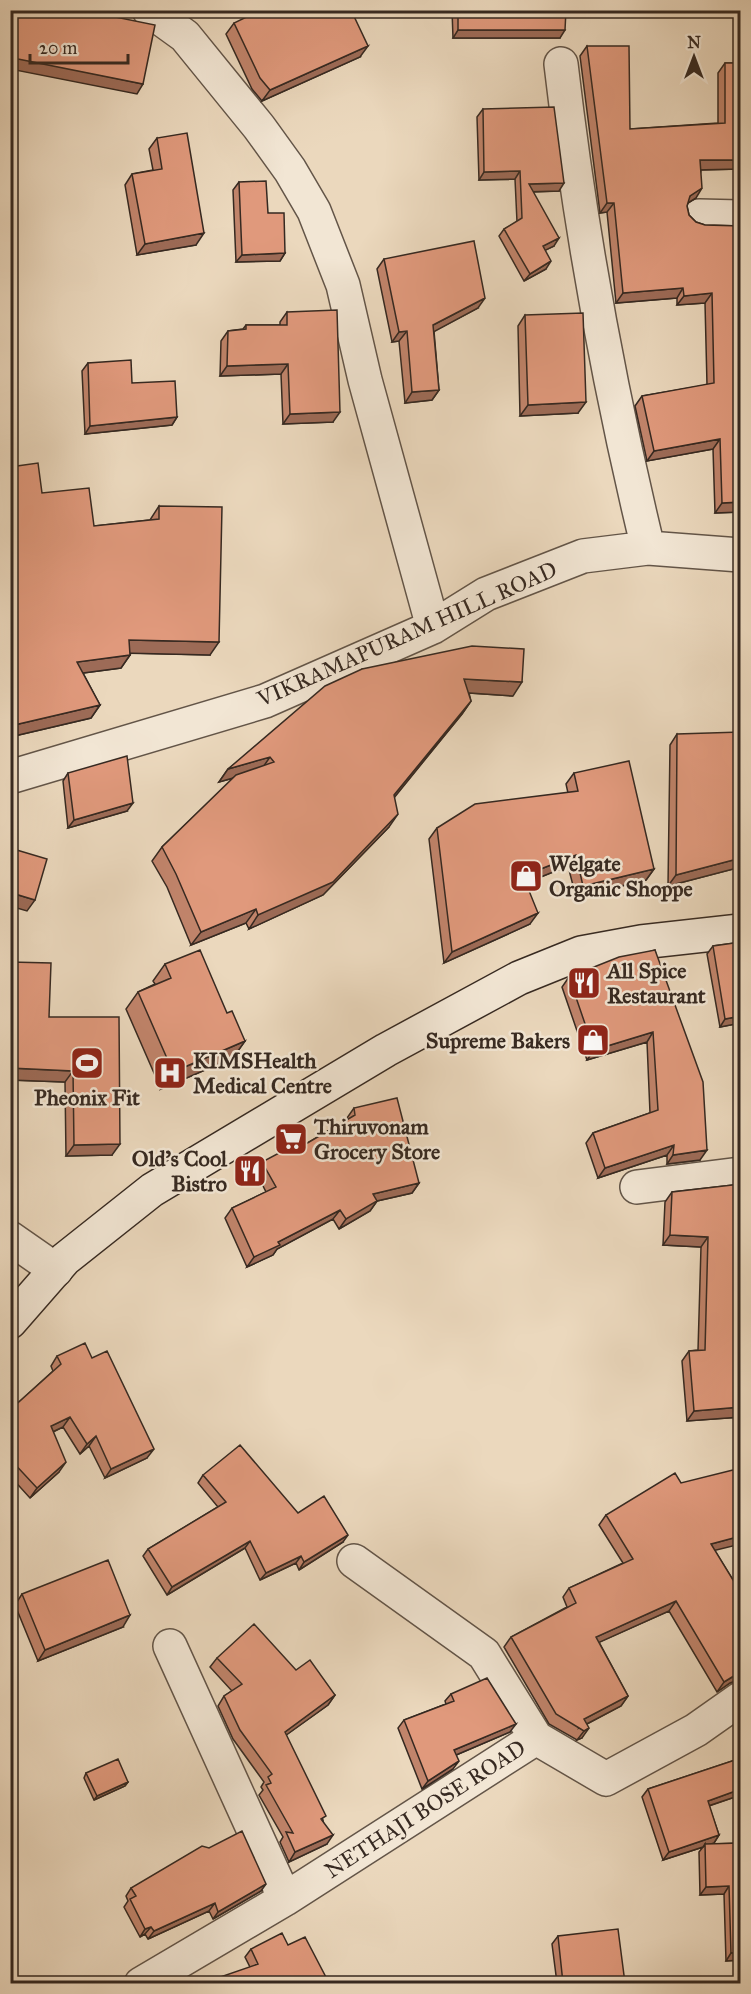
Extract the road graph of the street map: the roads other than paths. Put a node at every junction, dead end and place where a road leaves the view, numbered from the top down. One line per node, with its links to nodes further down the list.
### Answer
1 (149, 10): 7 (street)
2 (561, 64): 5 (street)
3 (699, 216): 4 (street)
4 (741, 217)
5 (648, 548): 6 (street, VIKRAMAPURAM HILL ROAD); 7 (street, VIKRAMAPURAM HILL ROAD)
6 (741, 555)
7 (433, 627): 8 (street, VIKRAMAPURAM HILL ROAD)
8 (10, 777)
9 (741, 931): 13 (street)
10 (741, 1174): 11 (street)
11 (637, 1187)
12 (10, 1238): 13 (street)
13 (56, 1270): 14 (street)
14 (10, 1322)
15 (354, 1561): 18 (street)
16 (170, 1646): 19 (street)
17 (741, 1699): 18 (street, NETHAJI BOSE ROAD)
18 (536, 1738): 19 (street, NETHAJI BOSE ROAD)
19 (285, 1899): 20 (street, NETHAJI BOSE ROAD)
20 (141, 1983)

